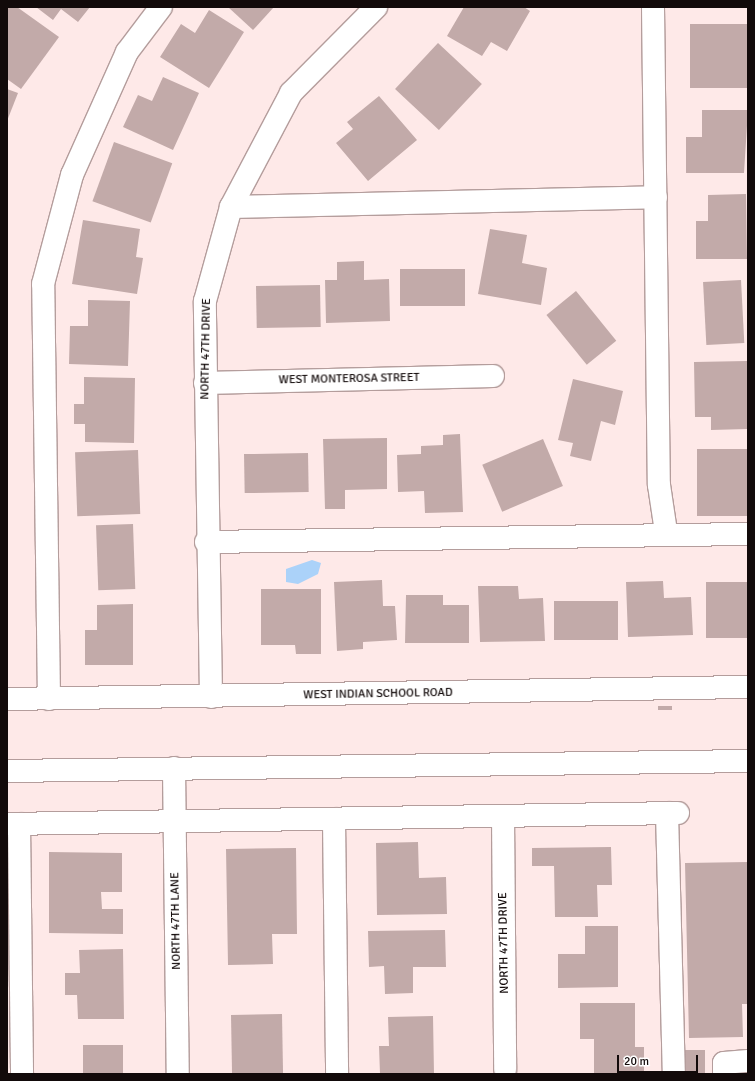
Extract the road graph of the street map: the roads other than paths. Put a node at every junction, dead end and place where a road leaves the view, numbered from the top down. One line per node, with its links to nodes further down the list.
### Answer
1 (161, 7): 14 (street)
2 (376, 7): 5 (street, NORTH 47TH DRIVE)
3 (653, 7): 4 (street)
4 (656, 197): 5 (street); 8 (street)
5 (231, 207): 7 (street, NORTH 47TH DRIVE)
6 (493, 376): 7 (street, WEST MONTEROSA STREET)
7 (205, 383): 10 (street, NORTH 47TH DRIVE)
8 (666, 532): 9 (street); 10 (street)
9 (748, 534)
10 (206, 542): 12 (street, NORTH 47TH DRIVE)
11 (748, 687): 12 (street, WEST INDIAN SCHOOL ROAD)
12 (211, 697): 14 (street, WEST INDIAN SCHOOL ROAD)
13 (7, 699): 14 (street, WEST INDIAN SCHOOL ROAD)
14 (49, 699)
15 (748, 761): 16 (street)
16 (174, 768): 17 (street); 20 (street, NORTH 47TH LANE)
17 (7, 771)
18 (503, 816): 19 (street); 23 (street, NORTH 47TH DRIVE); 27 (street)
19 (334, 819): 20 (street); 26 (street)
20 (174, 822): 21 (street); 25 (street, NORTH 47TH LANE)
21 (13, 824): 24 (street)
22 (748, 1061): 28 (street)
23 (505, 1070)
24 (22, 1074)
25 (178, 1074)
26 (337, 1074)
27 (674, 1074)
28 (724, 1074)

